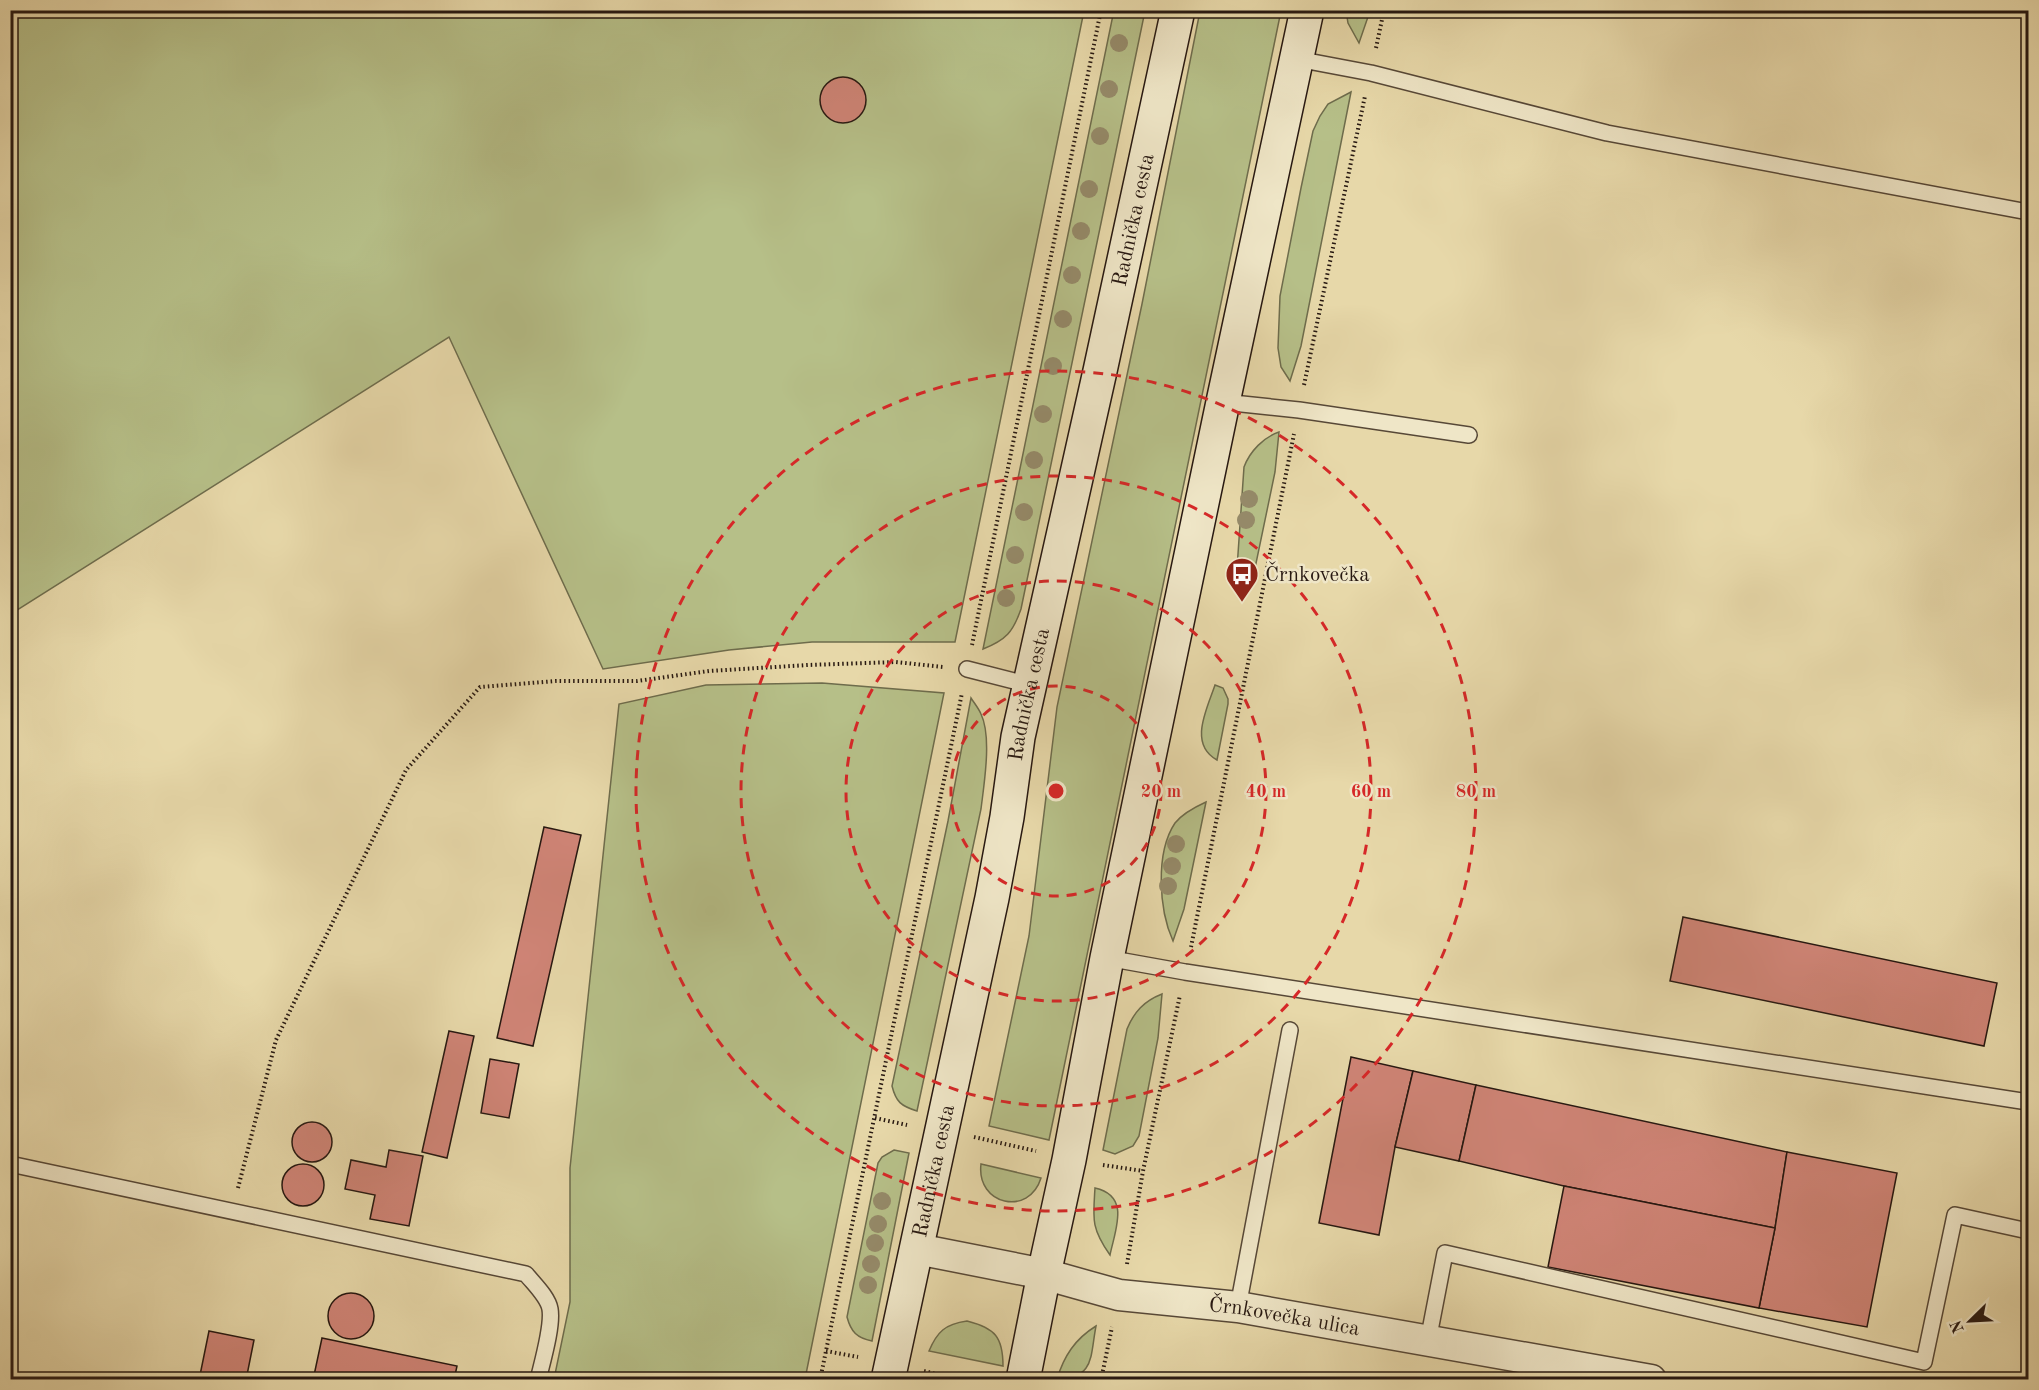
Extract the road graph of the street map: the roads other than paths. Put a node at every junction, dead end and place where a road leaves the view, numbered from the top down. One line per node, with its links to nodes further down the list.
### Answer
1 (1178, 10): 8 (main road, Radnička cesta)
2 (1307, 10): 3 (main road)
3 (1297, 59): 4 (lane); 5 (main road)
4 (2028, 212)
5 (1223, 402): 6 (lane); 9 (main road)
6 (1469, 435)
7 (967, 669): 8 (lane)
8 (1030, 685): 14 (main road, Radnička cesta)
9 (1107, 958): 11 (lane); 15 (main road)
10 (1290, 1030): 16 (lane)
11 (2028, 1102)
12 (10, 1164): 19 (lane)
13 (2028, 1231): 17 (lane)
14 (917, 1249): 15 (street, Črnkovečka ulica); 18 (main road, Radnička cesta)
15 (1044, 1274): 16 (street, Črnkovečka ulica); 20 (main road)
16 (1238, 1307): 17 (street, Črnkovečka ulica)
17 (1428, 1341): 21 (street, Črnkovečka ulica)
18 (877, 1369)
19 (538, 1380)
20 (1023, 1380)
21 (1652, 1380)

